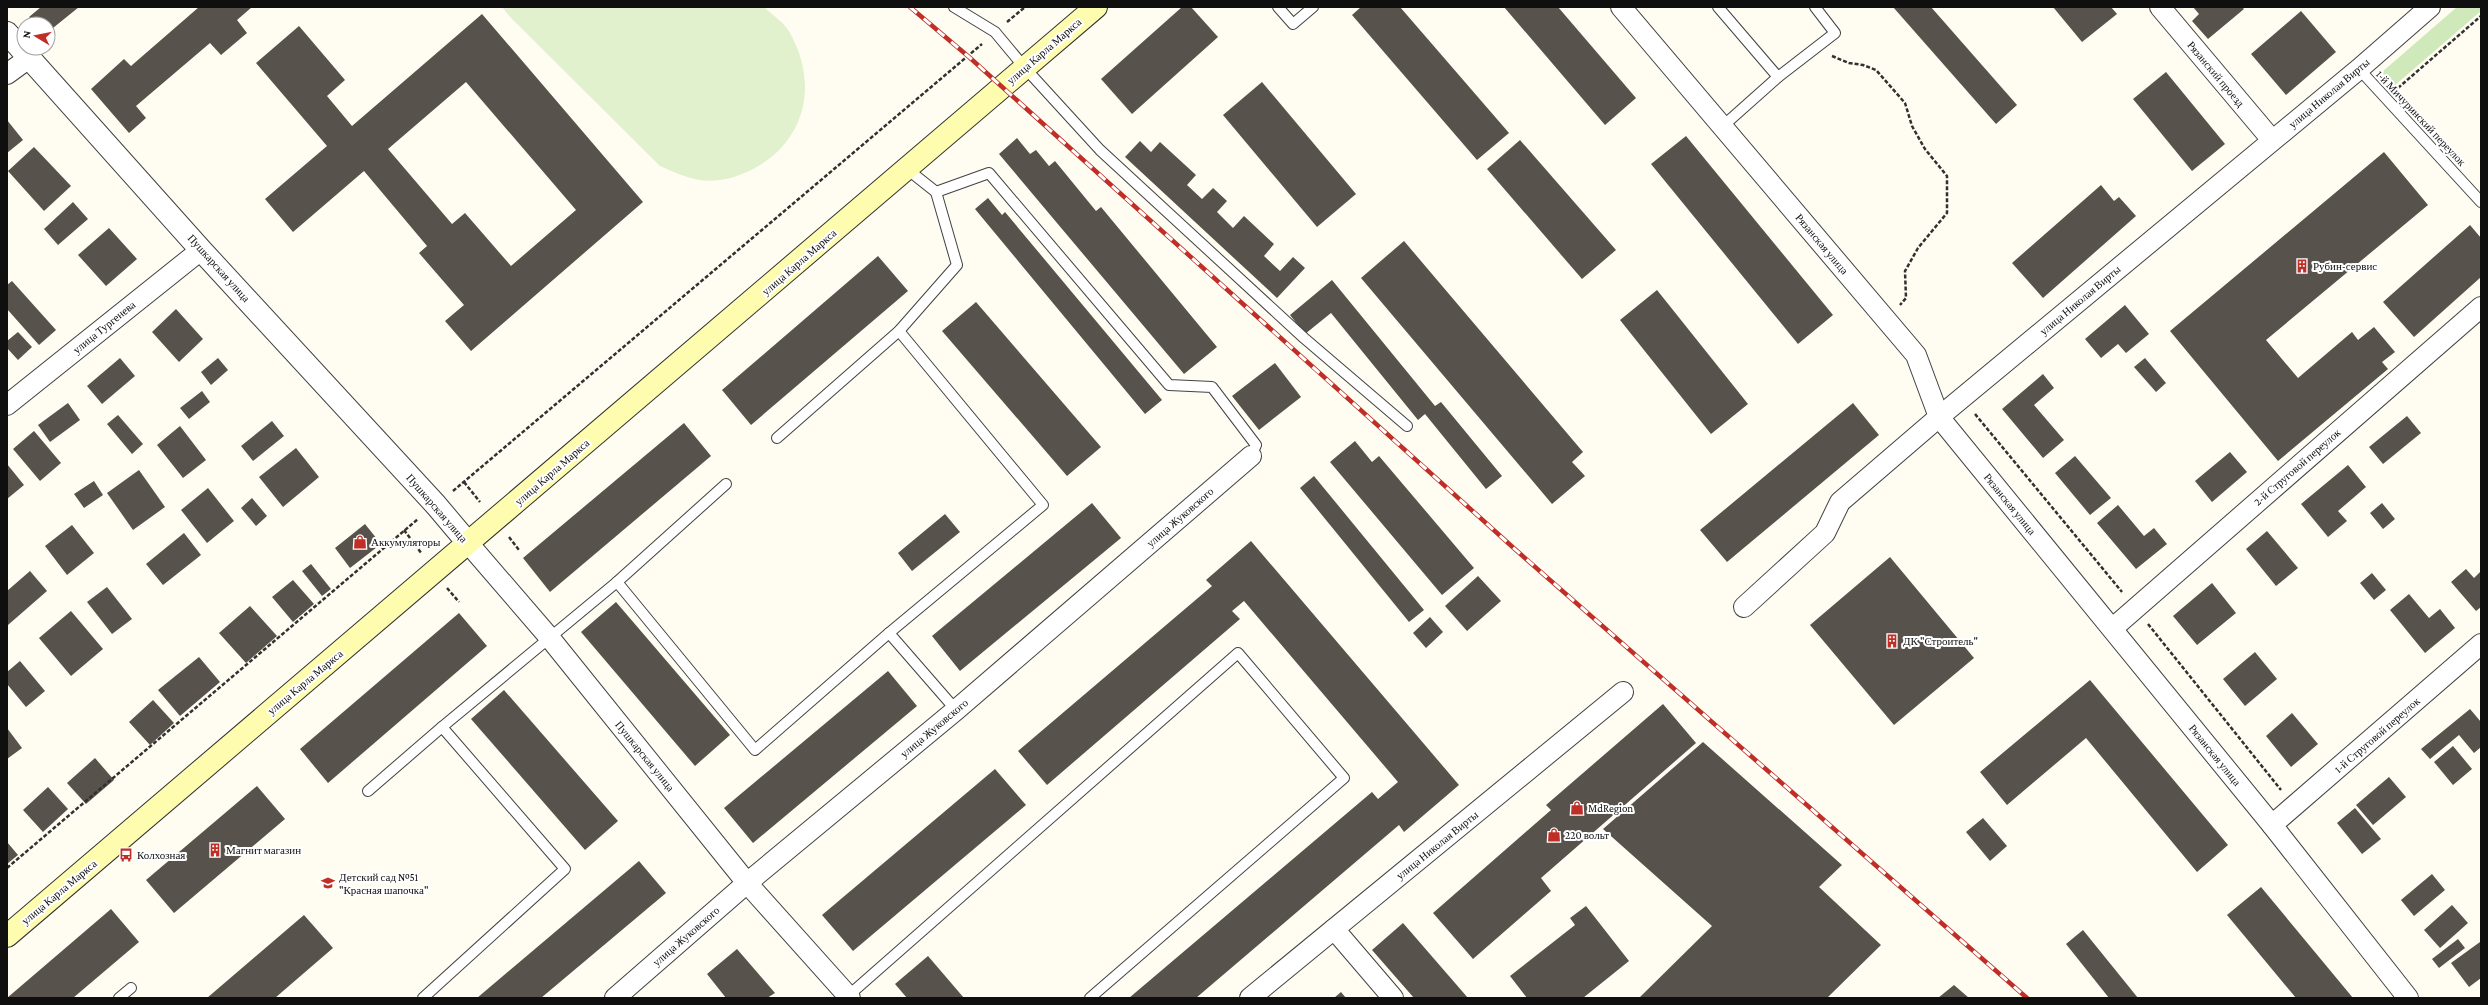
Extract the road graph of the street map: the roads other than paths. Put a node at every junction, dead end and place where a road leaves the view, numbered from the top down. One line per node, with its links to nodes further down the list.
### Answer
1 (954, 7): 12 (lane)
2 (1096, 7): 12 (main road, улица Карла Маркса)
3 (1278, 7): 4 (lane)
4 (1313, 7)
5 (1621, 7): 16 (street, Рязанская улица)
6 (1718, 7): 15 (lane)
7 (1815, 7): 15 (lane)
8 (2160, 7): 17 (street, Рязанский проезд)
9 (2430, 7): 13 (street, улица Николая Вирты)
10 (7, 32): 11 (street, Пушкарская улица)
11 (29, 58): 14 (street); 21 (street, Пушкарская улица)
12 (1025, 68): 18 (main road, улица Карла Маркса); 26 (lane)
13 (2359, 69): 17 (street, улица Николая Вирты); 20 (lane, 1-й Мичуринский переулок)
14 (7, 74)
15 (1778, 77): 16 (lane)
16 (1723, 126): 25 (street, Рязанская улица)
17 (2272, 140): 25 (street, улица Николая Вирты)
18 (907, 170): 19 (lane); 30 (main road, улица Карла Маркса)
19 (936, 192): 23 (lane); 28 (lane)
20 (2481, 202)
21 (201, 250): 24 (street, улица Тургенева); 30 (street, Пушкарская улица)
22 (2481, 307): 33 (street, 2-й Струговой переулок)
23 (899, 331): 27 (lane); 34 (lane)
24 (7, 405)
25 (1939, 417): 32 (street, улица Николая Вирты); 33 (street, Рязанская улица)
26 (1407, 426)
27 (777, 438)
28 (1251, 456): 38 (street, улица Жуковского)
29 (726, 484): 31 (lane)
30 (468, 543): 35 (street, Пушкарская улица); 44 (main road, улица Карла Маркса)
31 (617, 582): 34 (lane); 35 (lane)
32 (1744, 607)
33 (2112, 628): 41 (street, Рязанская улица)
34 (889, 633): 38 (lane)
35 (549, 637): 39 (lane); 42 (street, Пушкарская улица)
36 (2481, 644): 41 (street, 1-й Струговой переулок)
37 (1623, 692): 43 (street, улица Николая Вирты)
38 (956, 710): 42 (street, улица Жуковского)
39 (442, 727): 40 (lane); 48 (lane)
40 (368, 791)
41 (2272, 825): 53 (street, Рязанская улица)
42 (747, 883): 46 (street, Пушкарская улица); 49 (street, улица Жуковского)
43 (1334, 929): 51 (street, улица Николая Вирты); 52 (street)
44 (7, 936)
45 (132, 988): 47 (lane)
46 (849, 997): 50 (lane)
47 (118, 998)
48 (423, 998)
49 (615, 998)
50 (1090, 998)
51 (1250, 998)
52 (1393, 998)
53 (2408, 998)

